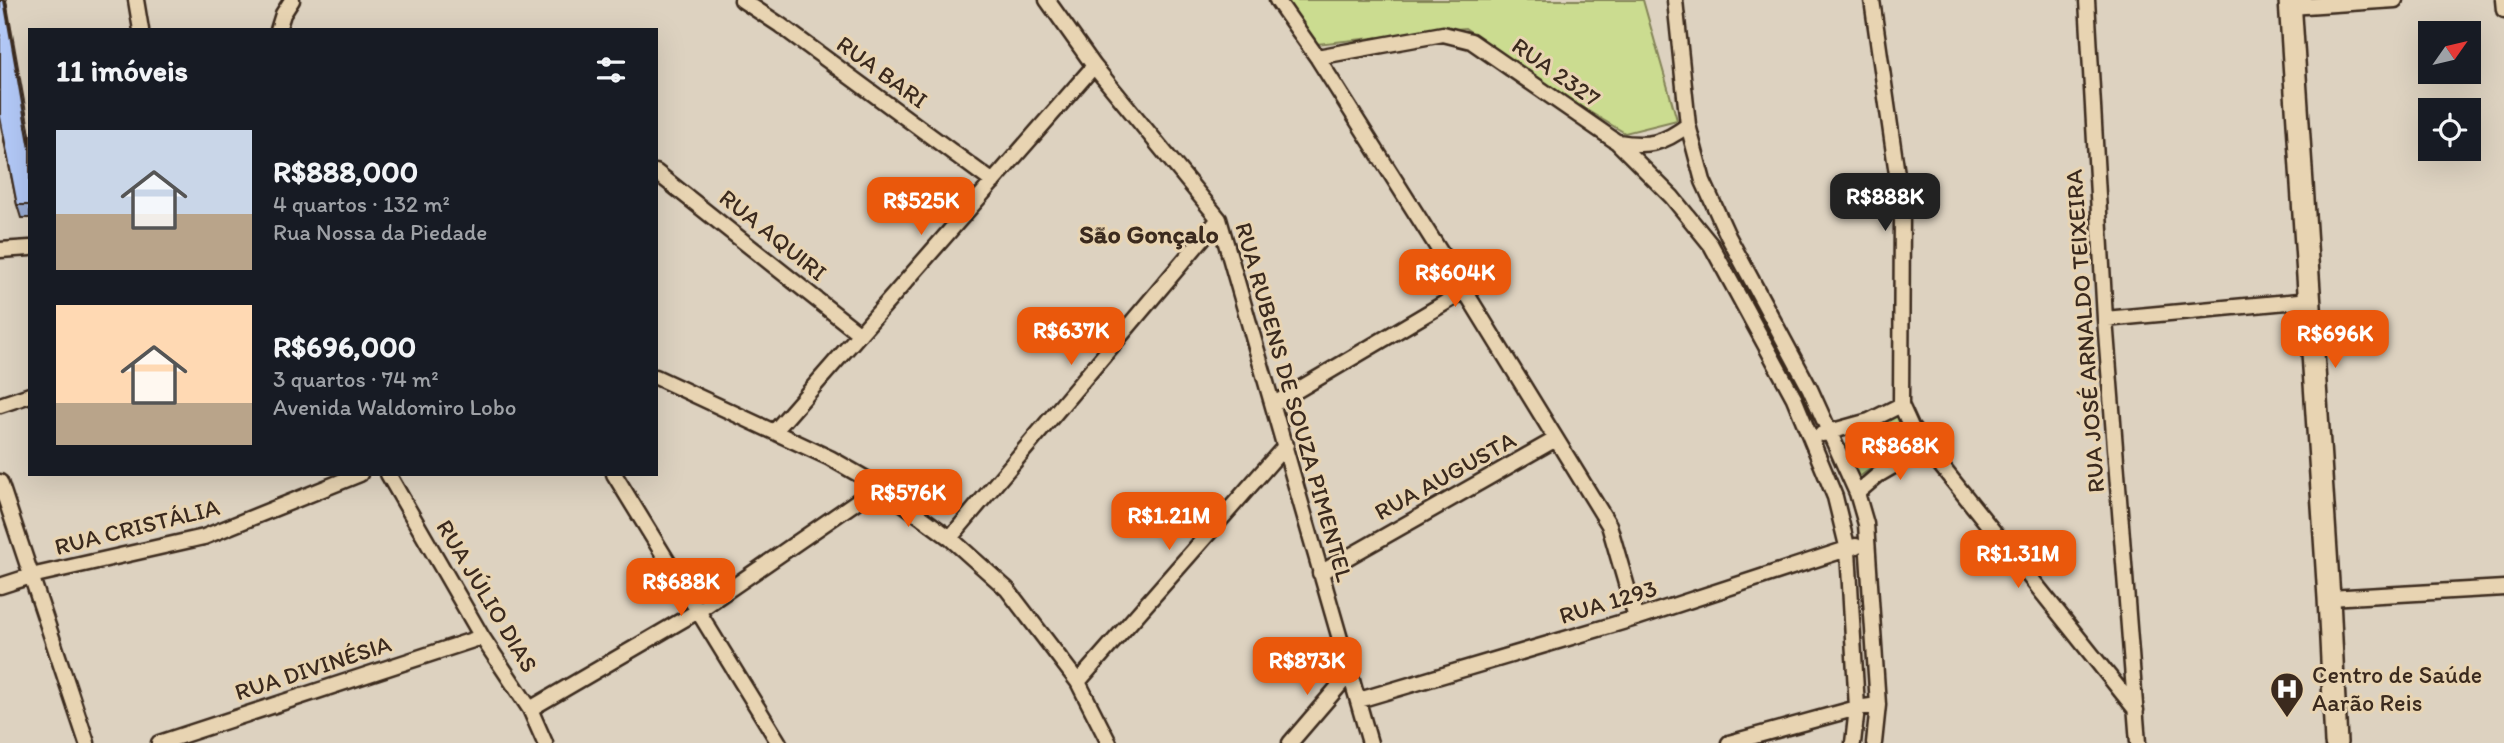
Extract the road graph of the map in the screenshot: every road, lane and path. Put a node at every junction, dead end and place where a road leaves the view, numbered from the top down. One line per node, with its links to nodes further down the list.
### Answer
1 (136, 0): 13 (street)
2 (292, 0): 14 (street)
3 (742, 0): 22 (street, RUA BARI)
4 (1047, 0): 16 (street, RUA RUBENS DE SOUZA PIMENTEL)
5 (1277, 0): 15 (street)
6 (1675, 0): 17 (street)
7 (1872, 0): 34 (street)
8 (2087, 0): 28 (street, RUA JOSÉ ARNALDO TEIXEIRA)
9 (2395, 0): 11 (street)
10 (2503, 0): 12 (street)
11 (2290, 4): 27 (main road)
12 (2504, 10)
13 (141, 28)
14 (279, 28)
15 (1317, 57): 18 (street, RUA 2327); 26 (street)
16 (1094, 66): 22 (street); 23 (street, RUA RUBENS DE SOUZA PIMENTEL)
17 (1688, 125): 19 (street); 35 (street)
18 (1617, 142): 19 (street); 20 (street, RUA 2327)
19 (1644, 144): 20 (street)
20 (1637, 161): 38 (street, RUA 2327)
21 (658, 174): 29 (street, RUA AQUIRI)
22 (993, 182): 29 (street)
23 (1219, 219): 32 (street, RUA RUBENS DE SOUZA PIMENTEL); 47 (street)
24 (28, 248): 25 (street)
25 (0, 250)
26 (1465, 291): 32 (street); 37 (street)
27 (2309, 300): 28 (street); 54 (main road)
28 (2105, 319): 64 (street, RUA JOSÉ ARNALDO TEIXEIRA)
29 (860, 334): 36 (street)
30 (658, 378): 36 (street)
31 (28, 396): 33 (street)
32 (1273, 404): 39 (street, RUA RUBENS DE SOUZA PIMENTEL)
33 (0, 405)
34 (1900, 405): 35 (street); 40 (street)
35 (1828, 431): 38 (street); 46 (street)
36 (774, 432): 45 (street)
37 (1556, 439): 50 (street, RUA AUGUSTA); 56 (street)
38 (1811, 439): 49 (street, RUA 2327)
39 (1286, 445): 50 (street, RUA RUBENS DE SOUZA PIMENTEL); 59 (street)
40 (1926, 447): 46 (street); 64 (street)
41 (355, 476): 51 (street, RUA CRISTÁLIA)
42 (389, 476): 57 (street, RUA JÚLIO DIAS)
43 (615, 476): 55 (street)
44 (0, 482): 51 (street)
45 (879, 486): 47 (street); 55 (street)
46 (1857, 493): 48 (street)
47 (950, 538): 59 (street)
48 (1867, 540): 49 (street, RUA 1293); 61 (street)
49 (1848, 550): 56 (street, RUA 1293); 62 (street, RUA 2327)
50 (1320, 573): 58 (street, RUA RUBENS DE SOUZA PIMENTEL)
51 (31, 576): 52 (street, RUA CRISTÁLIA); 65 (street)
52 (0, 586)
53 (2504, 588): 54 (street)
54 (2329, 598): 76 (main road)
55 (698, 611): 63 (street); 68 (street)
56 (1636, 618): 60 (street, RUA 1293)
57 (482, 637): 63 (street, RUA JÚLIO DIAS); 66 (street, RUA DIVINÉSIA)
58 (1350, 673): 60 (street, RUA RUBENS DE SOUZA PIMENTEL); 70 (street)
59 (1078, 682): 69 (street)
60 (1359, 701): 71 (street, RUA RUBENS DE SOUZA PIMENTEL)
61 (1878, 705): 62 (street); 74 (street)
62 (1857, 708): 72 (street); 73 (street, RUA 2327)
63 (530, 709): 67 (street, RUA JÚLIO DIAS)
64 (2136, 710): 75 (street, RUA JOSÉ ARNALDO TEIXEIRA)
65 (87, 743)
66 (159, 743)
67 (545, 743)
68 (779, 743)
69 (1109, 743)
70 (1290, 743)
71 (1370, 743)
72 (1729, 743)
73 (1853, 743)
74 (1874, 743)
75 (2138, 743)
76 (2336, 743)

